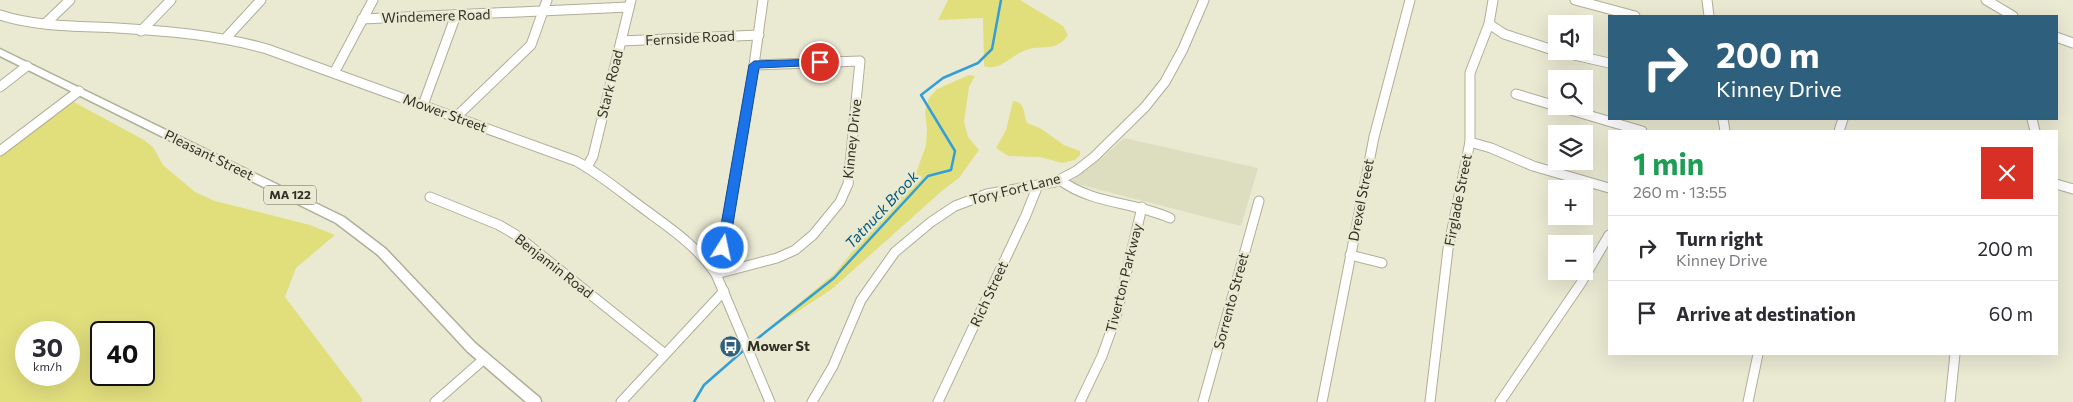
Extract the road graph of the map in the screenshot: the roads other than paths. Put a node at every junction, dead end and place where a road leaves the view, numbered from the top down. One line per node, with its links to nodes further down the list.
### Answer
1 (70, 0): 22 (street)
2 (171, 0): 24 (street)
3 (261, 0): 26 (street)
4 (373, 0): 21 (street)
5 (546, 0): 15 (street)
6 (763, 0): 7 (street); 25 (street)
7 (769, 0)
8 (1204, 0): 48 (street, Tory Fort Lane)
9 (1410, 0): 58 (street, Drexel Street)
10 (1493, 0): 23 (street, Firglade Street)
11 (1575, 0): 18 (street)
12 (1707, 0): 19 (street)
13 (1986, 0): 20 (street)
14 (630, 4): 15 (street, Windemere Road); 28 (street, Stark Road)
15 (543, 11): 17 (street, Windemere Road); 43 (street)
16 (0, 15): 22 (street, Mower Street)
17 (456, 15): 21 (street, Windemere Road); 41 (street)
18 (1631, 15)
19 (1709, 15)
20 (2011, 15)
21 (362, 19): 36 (street)
22 (46, 23): 24 (street, Mower Street)
23 (1489, 24): 30 (street); 45 (street, Firglade Street)
24 (141, 31): 26 (street, Mower Street)
25 (759, 35): 28 (street, Fernside Road); 34 (street)
26 (226, 38): 36 (street, Mower Street)
27 (2058, 38): 29 (street)
28 (621, 41): 47 (street, Stark Road)
29 (2073, 44)
30 (1548, 48)
31 (0, 52): 35 (main road, Pleasant Street / MA 122)
32 (1593, 59): 33 (street)
33 (1608, 63)
34 (754, 65): 60 (street); 60 (street, Kinney Drive)
35 (28, 66): 37 (street); 38 (main road, Pleasant Street / MA 122)
36 (334, 73): 41 (street, Mower Street)
37 (0, 87)
38 (79, 91): 46 (street); 65 (main road, Pleasant Street / MA 122)
39 (1516, 94): 40 (street)
40 (1548, 103)
41 (423, 105): 43 (street, Mower Street)
42 (1588, 115): 44 (street)
43 (456, 116): 47 (street, Mower Street)
44 (1639, 130)
45 (1470, 142): 51 (street); 75 (street, Firglade Street)
46 (0, 152)
47 (588, 167): 60 (street, Mower Street)
48 (1060, 180): 49 (street, Tory Fort Lane); 55 (street)
49 (1038, 185): 70 (street, Tory Fort Lane); 71 (street, Rich Street)
50 (2058, 185): 52 (street)
51 (1608, 188)
52 (2073, 189)
53 (430, 197): 62 (street, Benjamin Road)
54 (1259, 201): 73 (street, Sorrento Street)
55 (1142, 207): 56 (street); 72 (street, Tiverton Parkway)
56 (1170, 218)
57 (1608, 237): 76 (street)
58 (1350, 255): 59 (street); 74 (street, Drexel Street)
59 (1382, 263)
60 (716, 274): 61 (street, Mower Street)
61 (724, 291): 62 (street); 69 (street, Mower Street)
62 (665, 354): 68 (street)
63 (1758, 355): 77 (street)
64 (1955, 355): 78 (street)
65 (484, 359): 66 (street); 67 (main road, Pleasant Street / MA 122)
66 (435, 402)
67 (535, 402)
68 (621, 402)
69 (770, 402)
70 (812, 402)
71 (938, 402)
72 (1080, 402)
73 (1203, 402)
74 (1322, 402)
75 (1430, 402)
76 (1500, 402)
77 (1748, 402)
78 (1950, 402)

